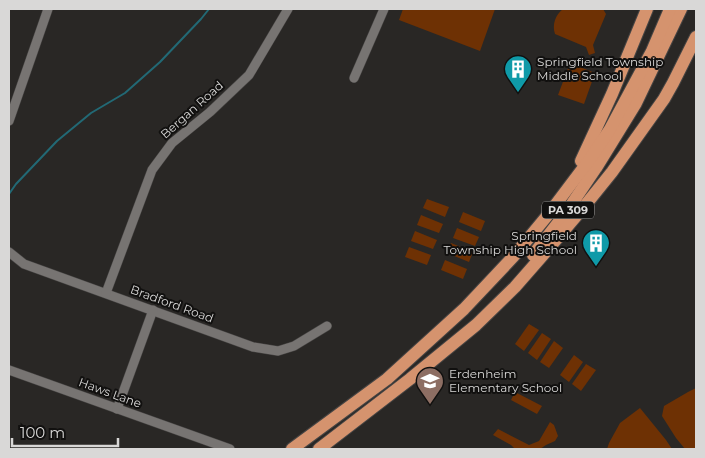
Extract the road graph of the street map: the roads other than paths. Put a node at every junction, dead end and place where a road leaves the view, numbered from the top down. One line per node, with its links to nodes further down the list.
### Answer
1 (48, 9): 9 (street)
2 (288, 9): 12 (street, Bergan Road)
3 (384, 9): 8 (street)
4 (647, 9): 10 (highway)
5 (670, 9): 10 (highway, PA 309)
6 (682, 9): 16 (highway, PA 309)
7 (696, 36): 16 (highway)
8 (354, 78)
9 (9, 121)
10 (568, 188): 20 (highway, PA 309)
11 (9, 252): 12 (street, Bradford Road)
12 (106, 294): 13 (street, Bradford Road)
13 (153, 310): 14 (street, Bradford Road); 17 (street)
14 (327, 326)
15 (9, 370): 17 (street, Haws Lane)
16 (410, 379): 18 (highway, PA 309)
17 (117, 409): 19 (street, Haws Lane)
18 (321, 448)
19 (230, 449)
20 (292, 449)

